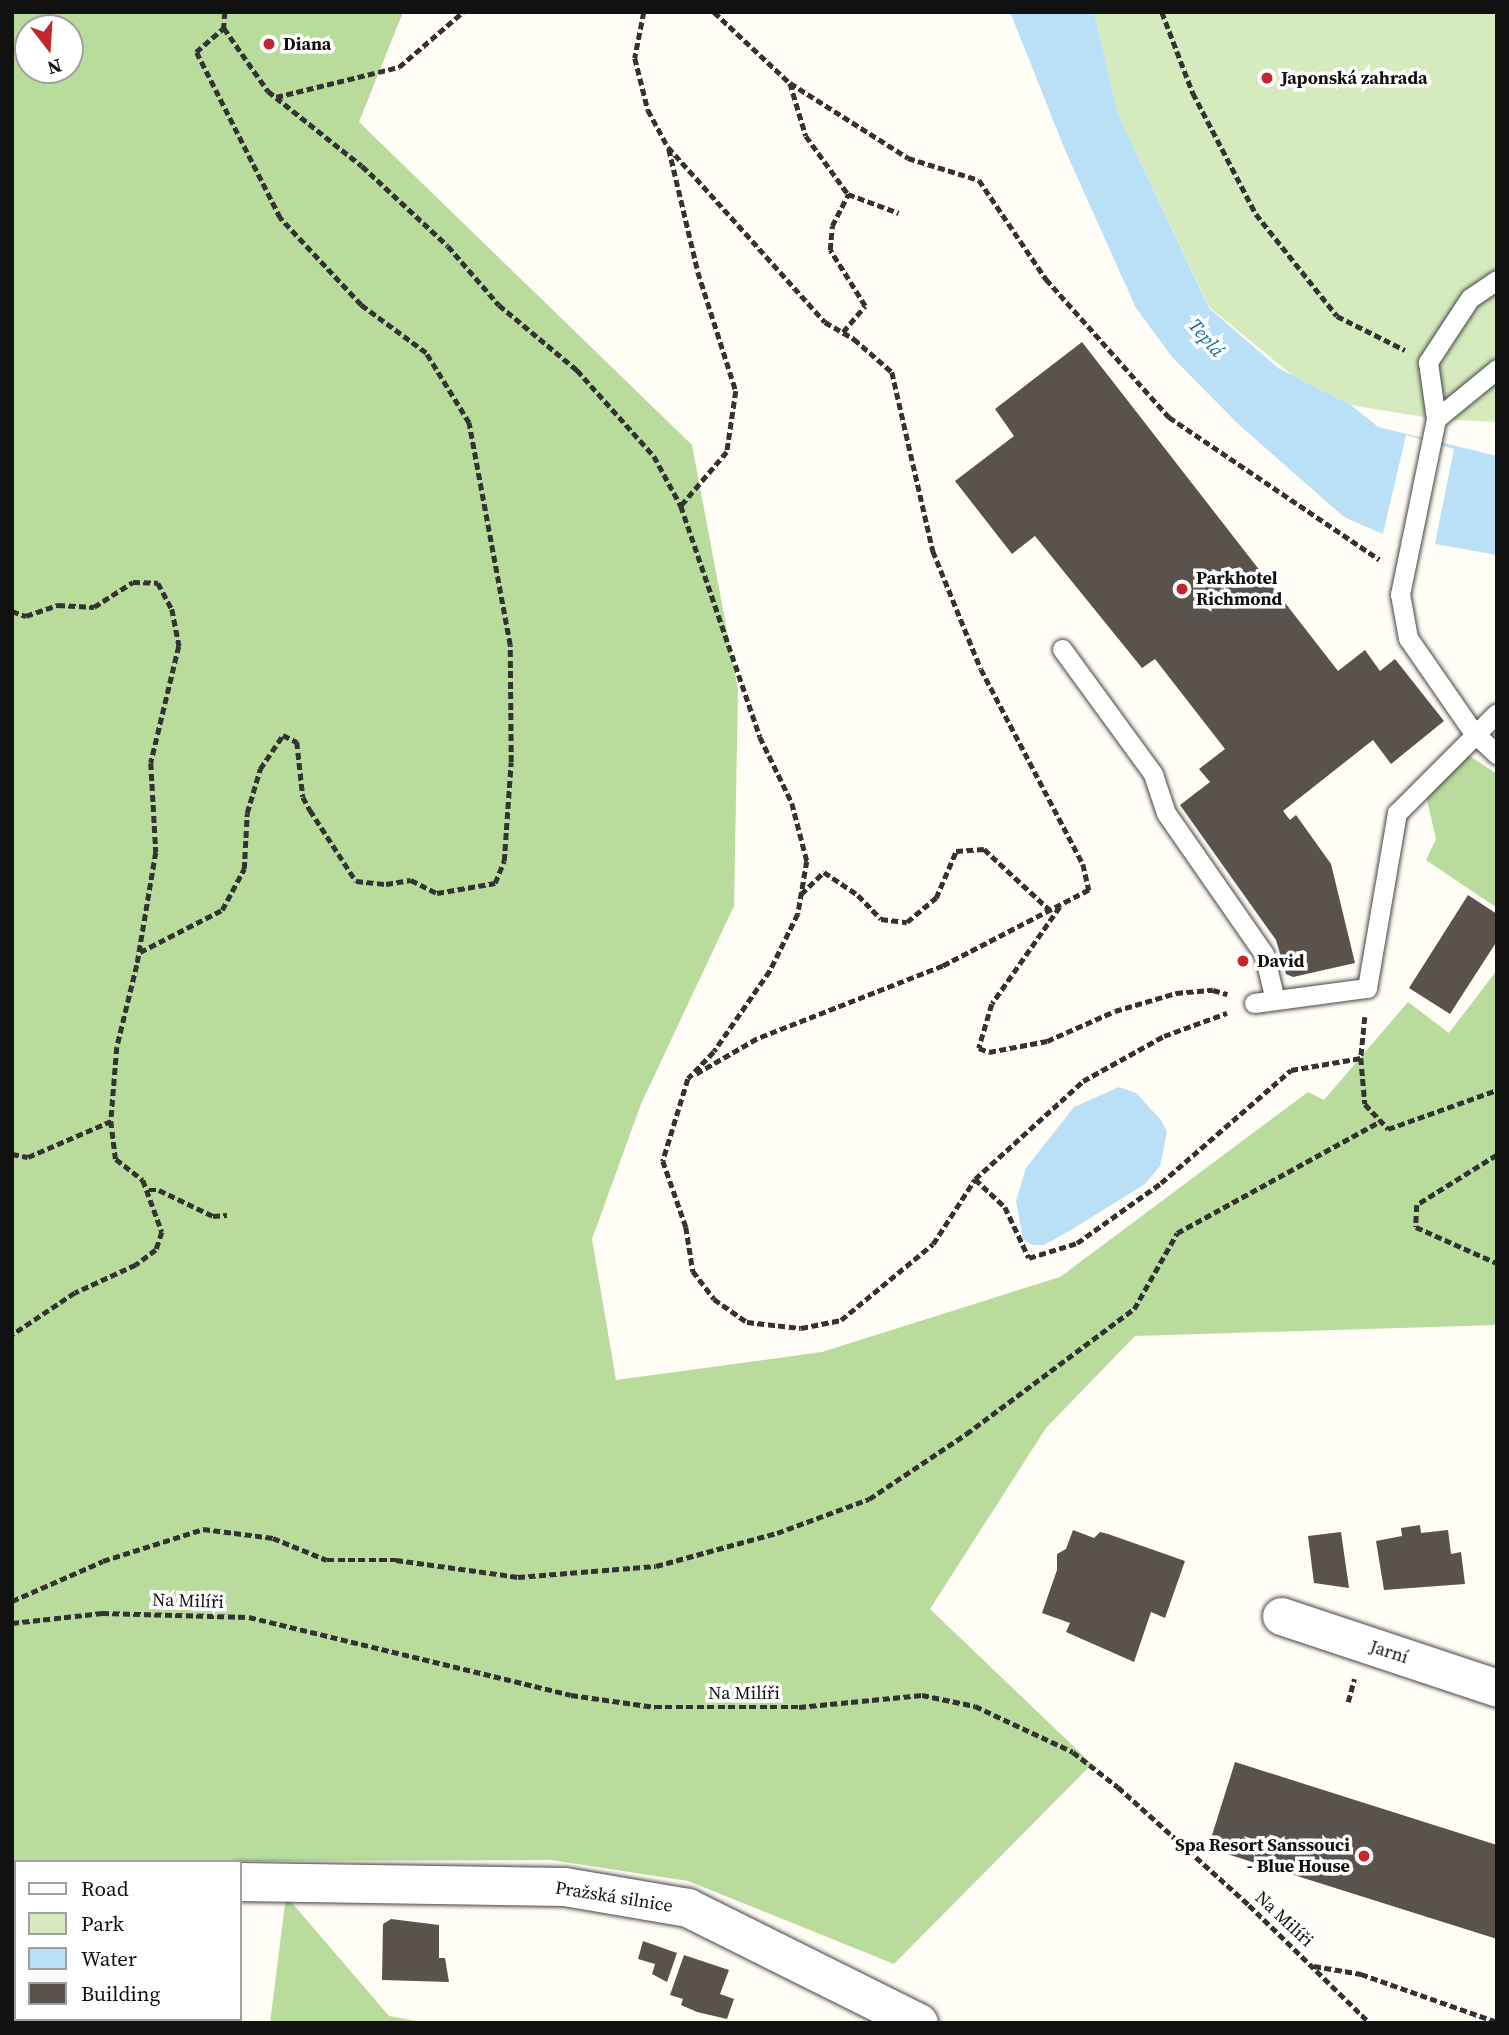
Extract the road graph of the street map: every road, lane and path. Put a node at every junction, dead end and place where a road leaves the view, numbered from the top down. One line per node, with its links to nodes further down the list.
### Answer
1 (225, 12): 6 (path)
2 (463, 12): 8 (path)
3 (644, 12): 9 (path)
4 (714, 12): 7 (path)
5 (1162, 12): 14 (path)
6 (224, 28): 8 (path); 27 (path)
7 (790, 83): 10 (path); 18 (path)
8 (275, 97): 17 (path)
9 (668, 147): 13 (path); 17 (path)
10 (848, 194): 11 (path); 13 (path)
11 (899, 213)
12 (1497, 280): 14 (lane)
13 (843, 332): 25 (path)
14 (1428, 362): 16 (lane)
15 (1497, 369): 16 (lane)
16 (1436, 419): 18 (lane)
17 (681, 506): 24 (path)
18 (1403, 576): 22 (lane)
19 (12, 611): 27 (path)
20 (1062, 649): 29 (lane)
21 (1497, 713): 22 (lane)
22 (1473, 732): 23 (lane); 28 (lane)
23 (1497, 754)
24 (801, 894): 26 (path); 32 (path)
25 (1061, 906): 26 (path); 30 (path)
26 (1052, 912): 32 (path)
27 (140, 953): 34 (path)
28 (1367, 988): 29 (lane); 31 (path)
29 (1275, 1000): 30 (lane)
30 (1254, 1003): 38 (path)
31 (1361, 1058): 35 (path); 38 (path)
32 (688, 1079): 38 (path)
33 (1497, 1090): 35 (path)
34 (111, 1121): 36 (path); 39 (path)
35 (1381, 1121): 43 (path)
36 (12, 1154)
37 (1497, 1155): 41 (path)
38 (975, 1179)
39 (149, 1190): 40 (path); 42 (path)
40 (227, 1215)
41 (1497, 1263)
42 (12, 1335)
43 (12, 1601)
44 (1281, 1616): 47 (street, Jarní)
45 (12, 1622): 50 (path, Na Milíři)
46 (1357, 1669): 48 (path)
47 (1497, 1688)
48 (1348, 1702)
49 (242, 1882): 52 (street, Pražská silnice)
50 (1312, 1966): 51 (path); 53 (path, Na Milíři)
51 (1497, 2022)
52 (919, 2023)
53 (1370, 2023)

